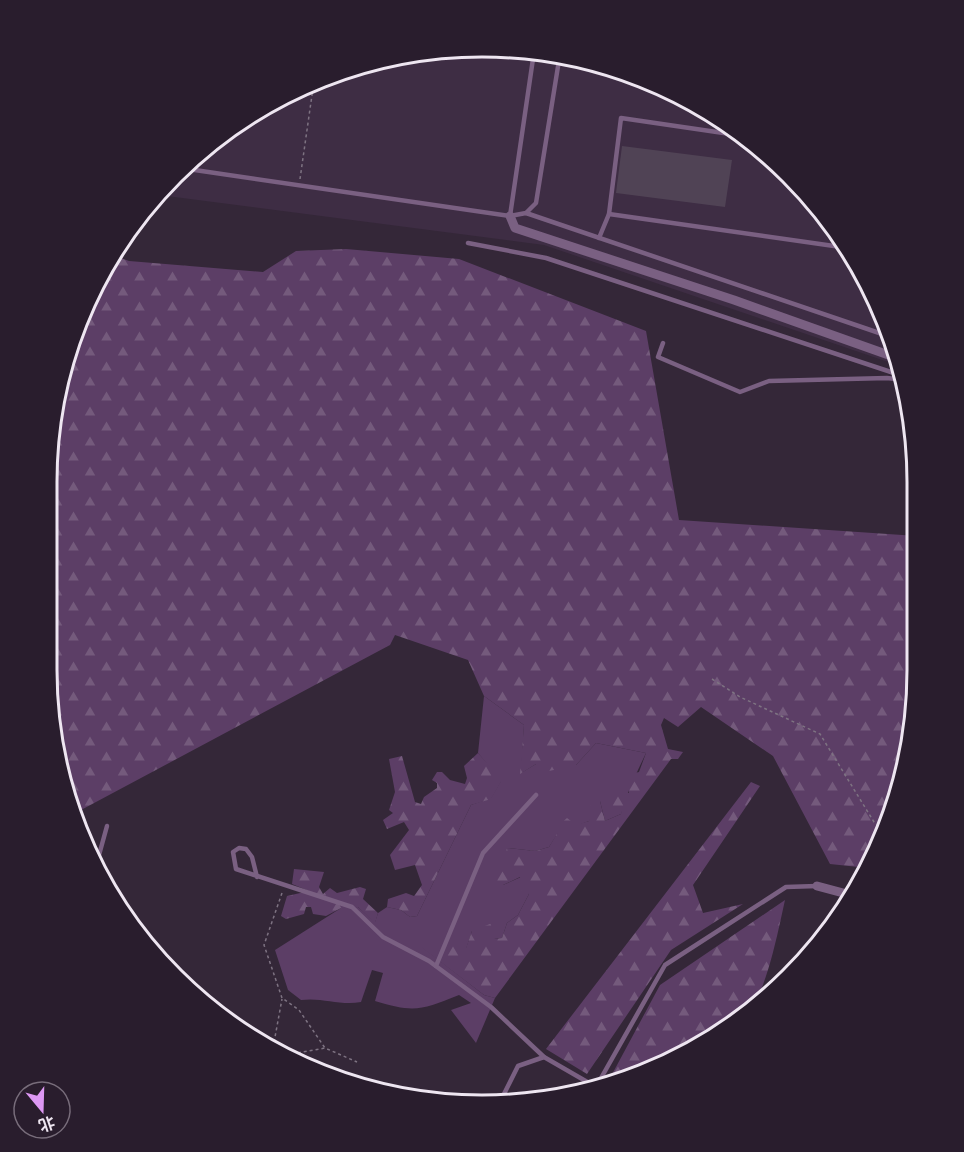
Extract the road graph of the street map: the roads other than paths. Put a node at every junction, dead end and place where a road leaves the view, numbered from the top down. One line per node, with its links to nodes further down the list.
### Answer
1 (533, 61): 7 (lane)
2 (559, 64): 5 (lane)
3 (724, 133): 6 (lane)
4 (193, 170): 7 (lane)
5 (526, 213): 7 (lane); 8 (lane)
6 (609, 214): 8 (lane); 10 (lane)
7 (510, 216): 13 (street)
8 (599, 238): 11 (lane)
9 (468, 243): 14 (lane)
10 (835, 246)
11 (880, 333)
12 (663, 343): 15 (lane)
13 (887, 355)
14 (893, 373)
15 (895, 379)
16 (536, 795): 22 (lane)
17 (107, 826): 18 (lane)
18 (99, 854)
19 (257, 877): 19 (lane); 22 (lane)
20 (817, 886): 21 (street); 24 (lane)
21 (843, 893)
22 (436, 966): 23 (lane)
23 (544, 1057): 25 (lane); 26 (lane)
24 (601, 1078)
25 (586, 1082)
26 (503, 1094)

